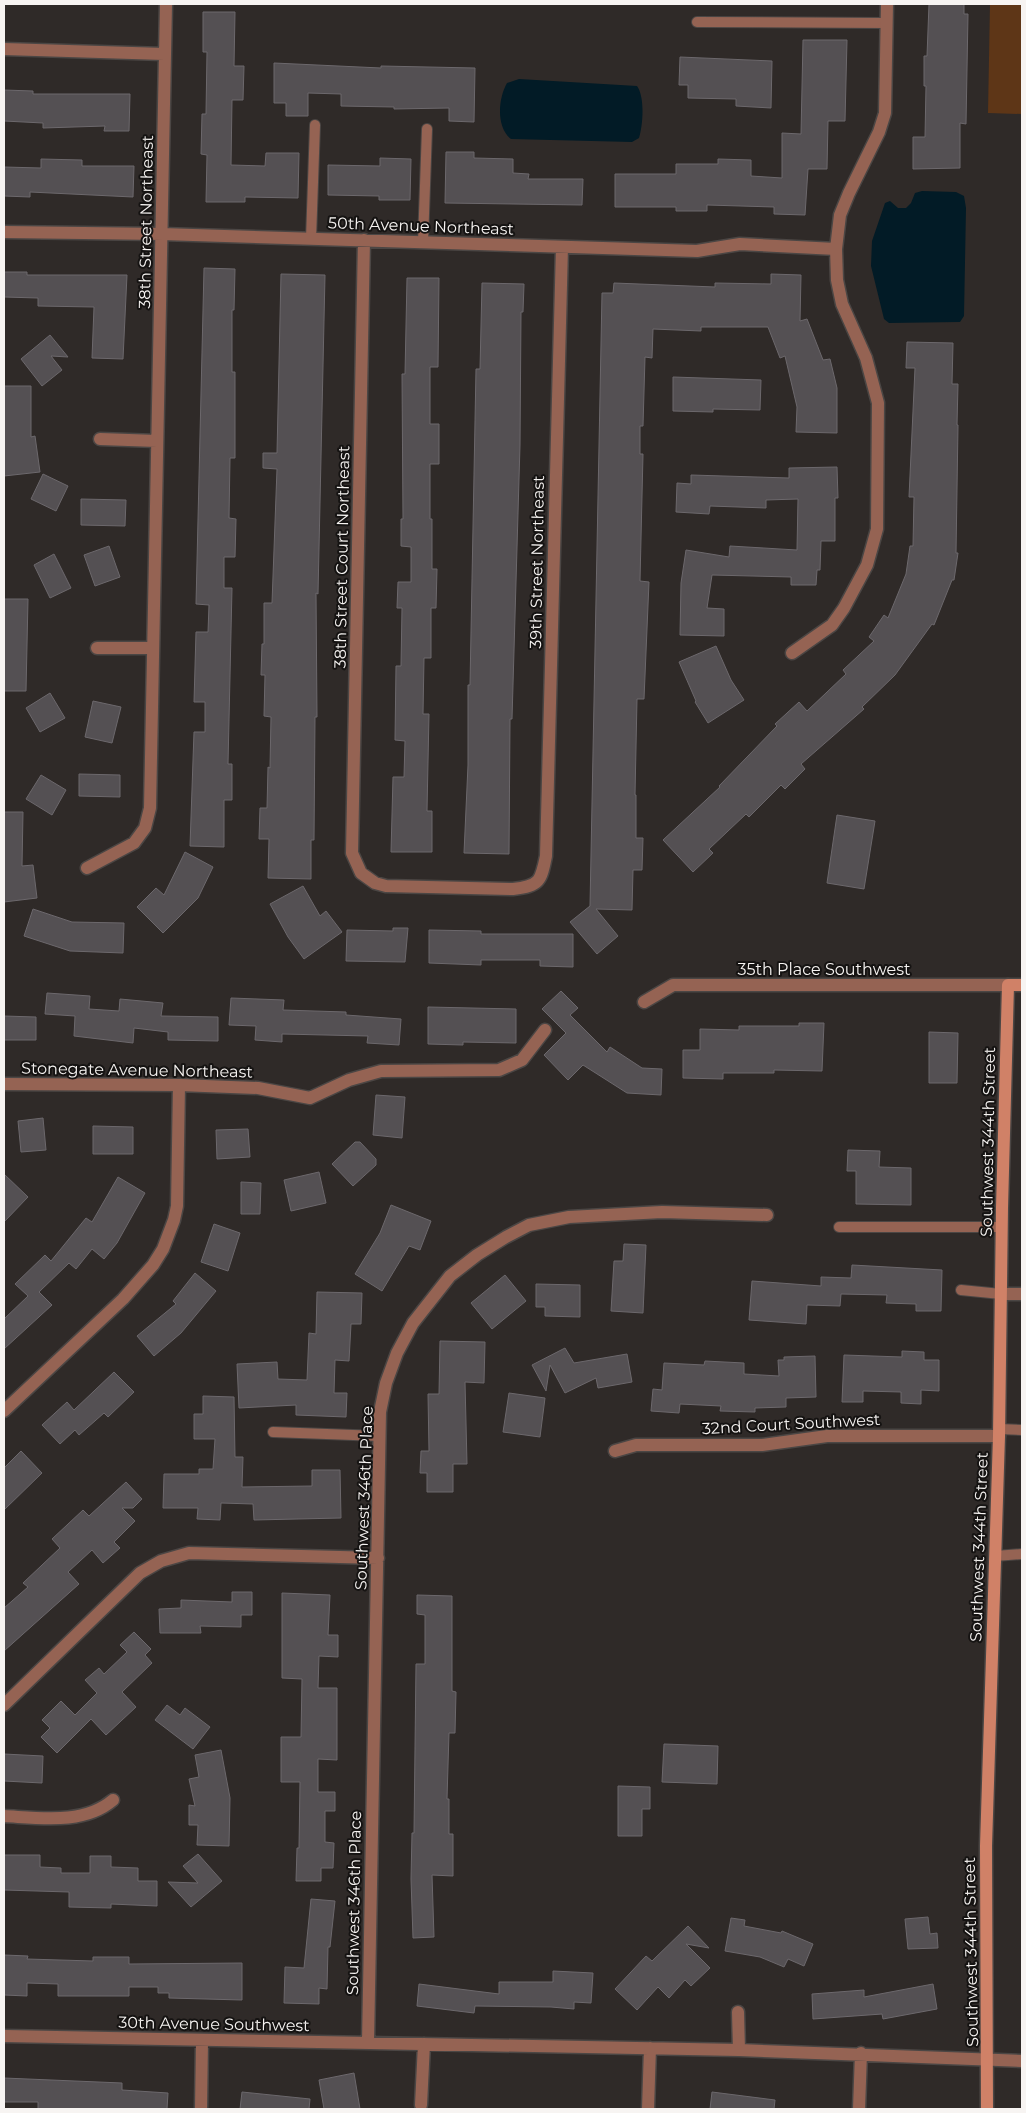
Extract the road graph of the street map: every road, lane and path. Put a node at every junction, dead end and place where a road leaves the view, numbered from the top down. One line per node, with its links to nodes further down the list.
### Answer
1 (166, 4): 6 (street, 38th Street Northeast)
2 (887, 4): 4 (street)
3 (697, 22): 4 (lane)
4 (887, 23): 15 (street)
5 (4, 50): 6 (street)
6 (164, 54): 10 (street, 38th Street Northeast)
7 (315, 125): 11 (lane)
8 (427, 129): 13 (lane)
9 (4, 232): 10 (street, 50th Avenue Northeast)
10 (162, 234): 11 (street, 50th Avenue Northeast); 17 (street, 38th Street Northeast)
11 (311, 239): 12 (street, 50th Avenue Northeast)
12 (364, 240): 13 (street, 50th Avenue Northeast); 22 (street, 38th Street Court Northeast)
13 (422, 242): 14 (street, 50th Avenue Northeast)
14 (562, 247): 15 (street, 50th Avenue Northeast); 22 (street, 39th Street Northeast)
15 (836, 249): 20 (street)
16 (100, 439): 17 (street)
17 (157, 441): 19 (street, 38th Street Northeast)
18 (97, 648): 19 (street)
19 (152, 648): 21 (street, 38th Street Northeast)
20 (792, 653)
21 (87, 868)
22 (542, 877)
23 (1008, 985): 24 (street); 25 (street, 35th Place Southwest); 31 (street, Southwest 344th Street)
24 (1022, 985)
25 (644, 1002)
26 (546, 1030): 28 (street, Stonegate Avenue Northeast)
27 (4, 1084): 28 (street, Stonegate Avenue Northeast)
28 (179, 1085): 35 (street)
29 (767, 1215): 39 (street, Southwest 346th Place)
30 (839, 1227): 31 (lane)
31 (1002, 1227): 33 (street, Southwest 344th Street)
32 (961, 1290): 33 (lane)
33 (1001, 1294): 34 (street); 38 (street, Southwest 344th Street)
34 (1022, 1294)
35 (4, 1411)
36 (1022, 1430): 38 (lane)
37 (273, 1432): 39 (lane)
38 (999, 1432): 40 (street, 32nd Court Southwest); 42 (street, Southwest 344th Street)
39 (380, 1436): 43 (street, Southwest 346th Place)
40 (615, 1451)
41 (1022, 1554): 42 (lane)
42 (995, 1556): 55 (street, Southwest 344th Street)
43 (378, 1558): 44 (street); 50 (street, Southwest 346th Place)
44 (4, 1705)
45 (114, 1800): 46 (street)
46 (4, 1816)
47 (738, 2012): 53 (street)
48 (4, 2036): 49 (street, 30th Avenue Southwest)
49 (202, 2041): 50 (street, 30th Avenue Southwest); 58 (street)
50 (368, 2042): 51 (street, 30th Avenue Southwest)
51 (424, 2044): 52 (street, 30th Avenue Southwest); 57 (street)
52 (650, 2048): 53 (street, 30th Avenue Southwest); 59 (street)
53 (739, 2050): 54 (street, 30th Avenue Southwest)
54 (861, 2053): 55 (street, 30th Avenue Southwest); 60 (street)
55 (988, 2060): 56 (street, 30th Avenue Southwest); 61 (street, Southwest 344th Street)
56 (1022, 2061)
57 (421, 2105)
58 (201, 2109)
59 (648, 2109)
60 (859, 2109)
61 (987, 2109)

